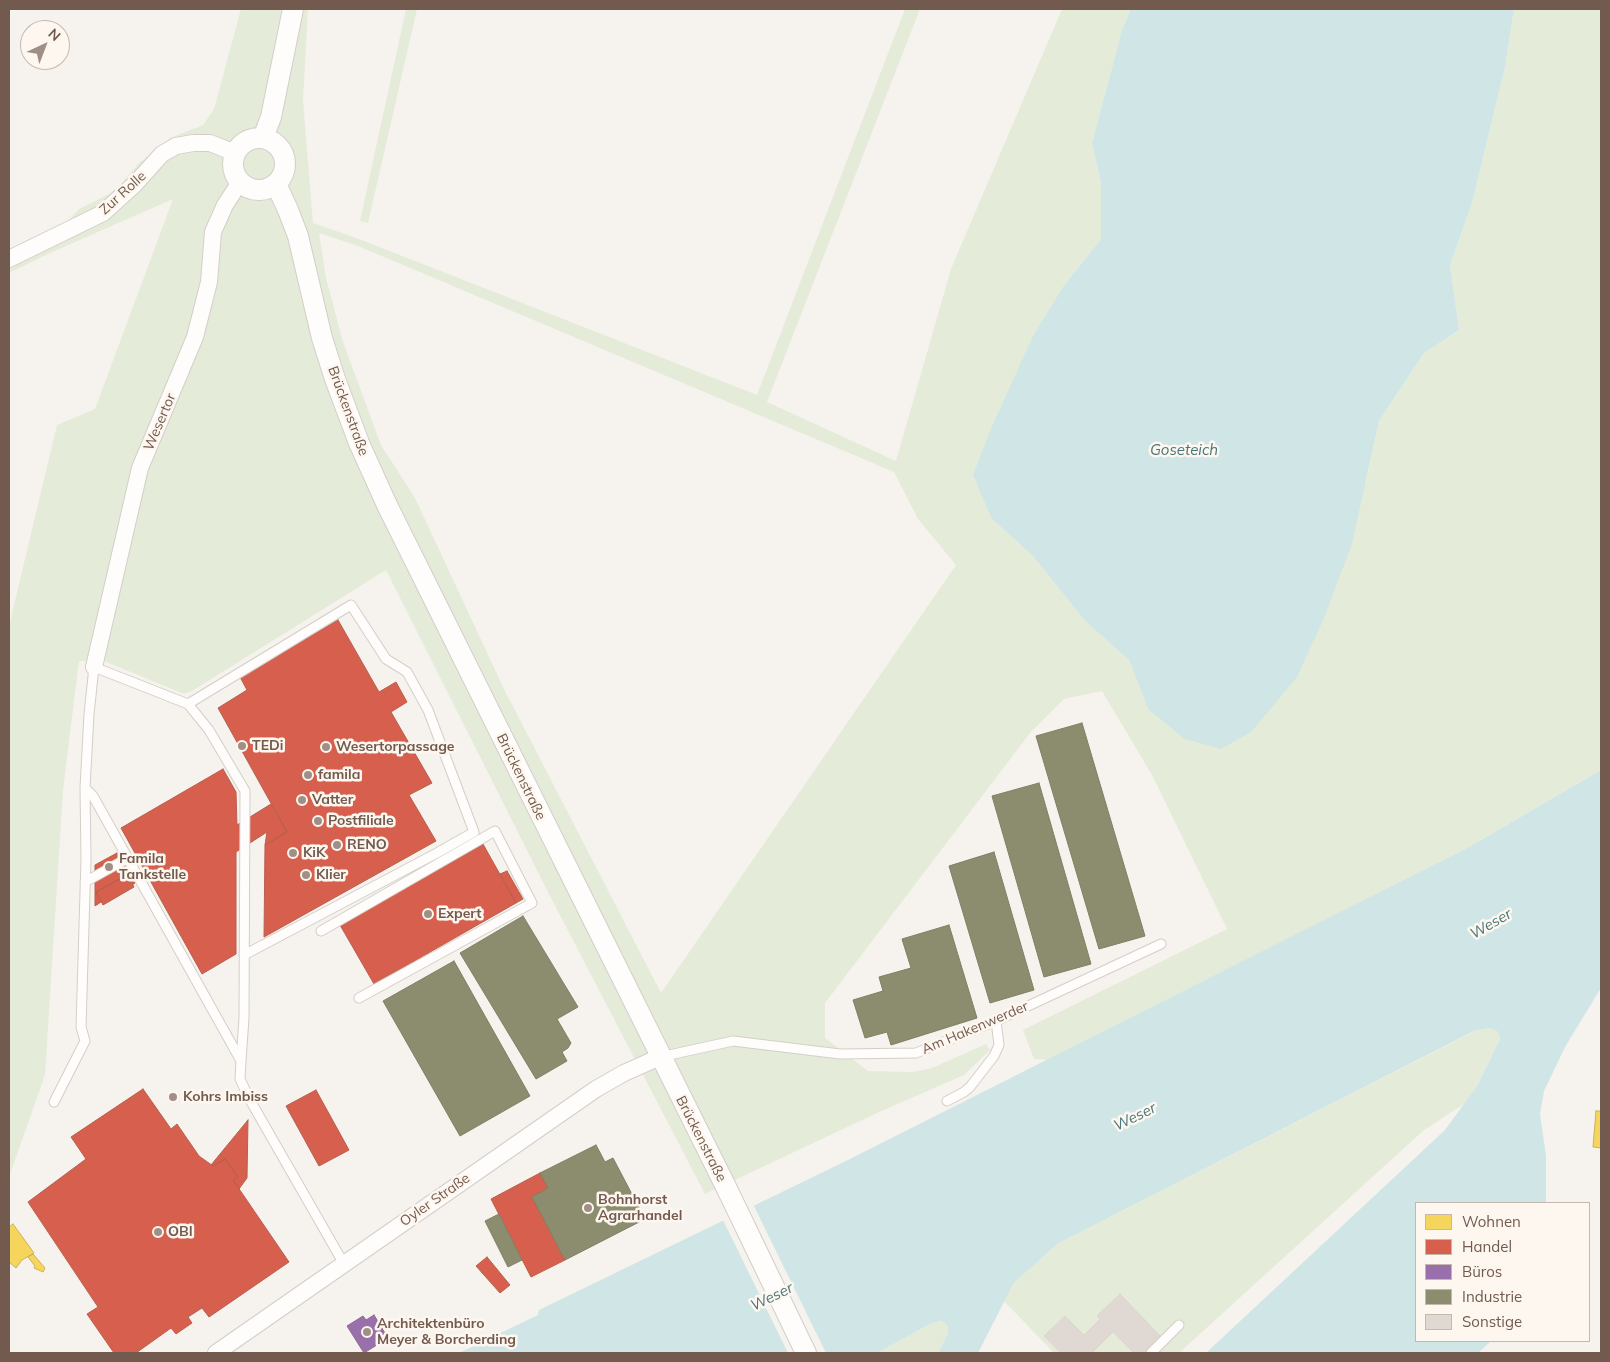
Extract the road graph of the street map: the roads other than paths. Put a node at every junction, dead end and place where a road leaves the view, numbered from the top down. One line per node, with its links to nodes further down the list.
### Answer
1 (293, 9): 2 (street)
2 (263, 138): 3 (street); 5 (street)
3 (236, 153): 4 (street); 6 (street, Zur Rolle)
4 (240, 182): 5 (street); 7 (street, Wesertor)
5 (276, 184): 17 (street, Brückenstraße)
6 (9, 259)
7 (94, 667): 8 (lane); 9 (lane)
8 (188, 704): 14 (lane); 14 (lane)
9 (85, 788): 10 (lane); 11 (lane)
10 (128, 858): 11 (lane); 18 (lane)
11 (85, 882): 20 (lane)
12 (321, 931): 15 (lane)
13 (1161, 944): 16 (lane, Am Hakenwerder)
14 (244, 956): 18 (lane)
15 (359, 998)
16 (996, 1021): 17 (lane, Am Hakenwerder); 19 (lane)
17 (660, 1057): 21 (street, Oyler Straße); 24 (street, Brückenstraße)
18 (241, 1061): 21 (lane)
19 (947, 1101)
20 (54, 1102)
21 (344, 1264): 23 (street, Oyler Straße)
22 (1179, 1326): 25 (lane)
23 (216, 1353)
24 (806, 1353)
25 (1151, 1353)

